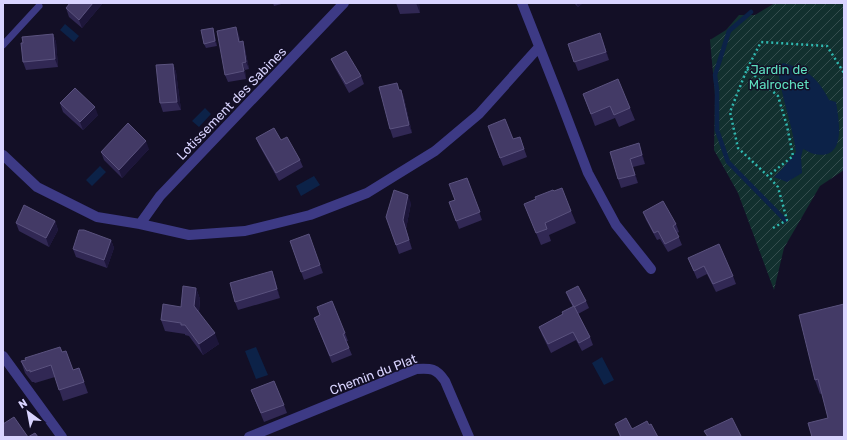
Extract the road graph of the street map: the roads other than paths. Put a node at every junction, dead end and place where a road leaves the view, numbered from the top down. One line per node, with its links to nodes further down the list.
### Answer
1 (344, 3): 7 (street, Lotissement des Sabines)
2 (522, 3): 5 (street)
3 (39, 6): 4 (lane)
4 (3, 45)
5 (539, 47): 7 (street); 8 (street)
6 (3, 155): 7 (street)
7 (140, 224)
8 (650, 270)
9 (3, 356): 10 (street)
10 (62, 437)
11 (249, 437): 12 (street, Chemin du Plat)
12 (469, 437)

